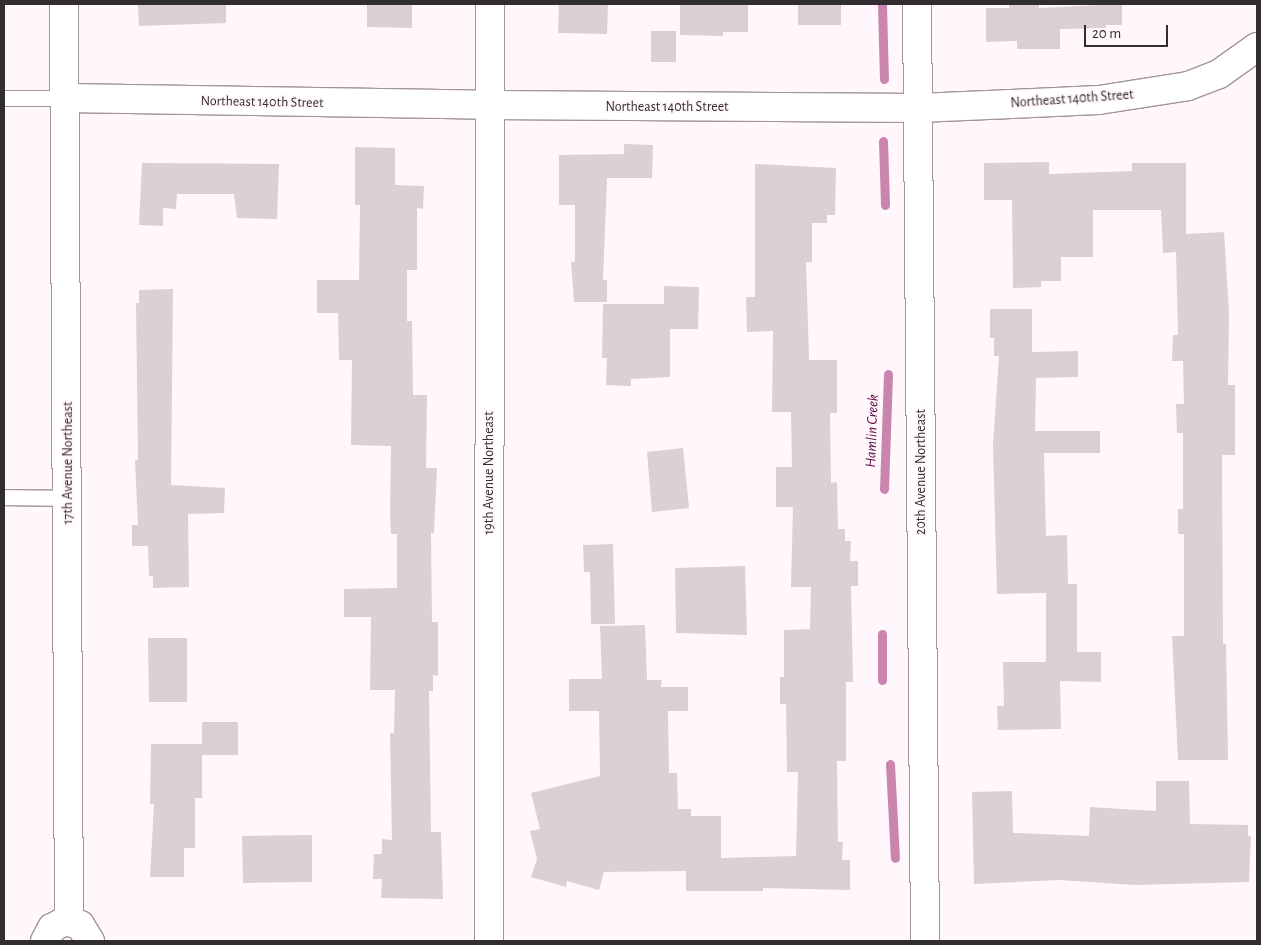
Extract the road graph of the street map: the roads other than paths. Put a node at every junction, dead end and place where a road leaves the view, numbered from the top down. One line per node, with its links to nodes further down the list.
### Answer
1 (64, 4): 6 (street, 17th Avenue Northeast)
2 (490, 4): 7 (street, 19th Avenue Northeast)
3 (917, 4): 8 (street, 20th Avenue Northeast)
4 (1257, 47): 8 (street, Northeast 140th Street)
5 (4, 98): 6 (lane)
6 (65, 98): 7 (street, Northeast 140th Street); 10 (street, 17th Avenue Northeast)
7 (490, 106): 8 (street, Northeast 140th Street); 14 (street, 19th Avenue Northeast)
8 (918, 108): 15 (street, 20th Avenue Northeast)
9 (4, 497): 10 (lane)
10 (68, 498): 11 (street, 17th Avenue Northeast)
11 (69, 922): 12 (street); 13 (street)
12 (45, 941)
13 (90, 941)
14 (489, 941)
15 (925, 941)

